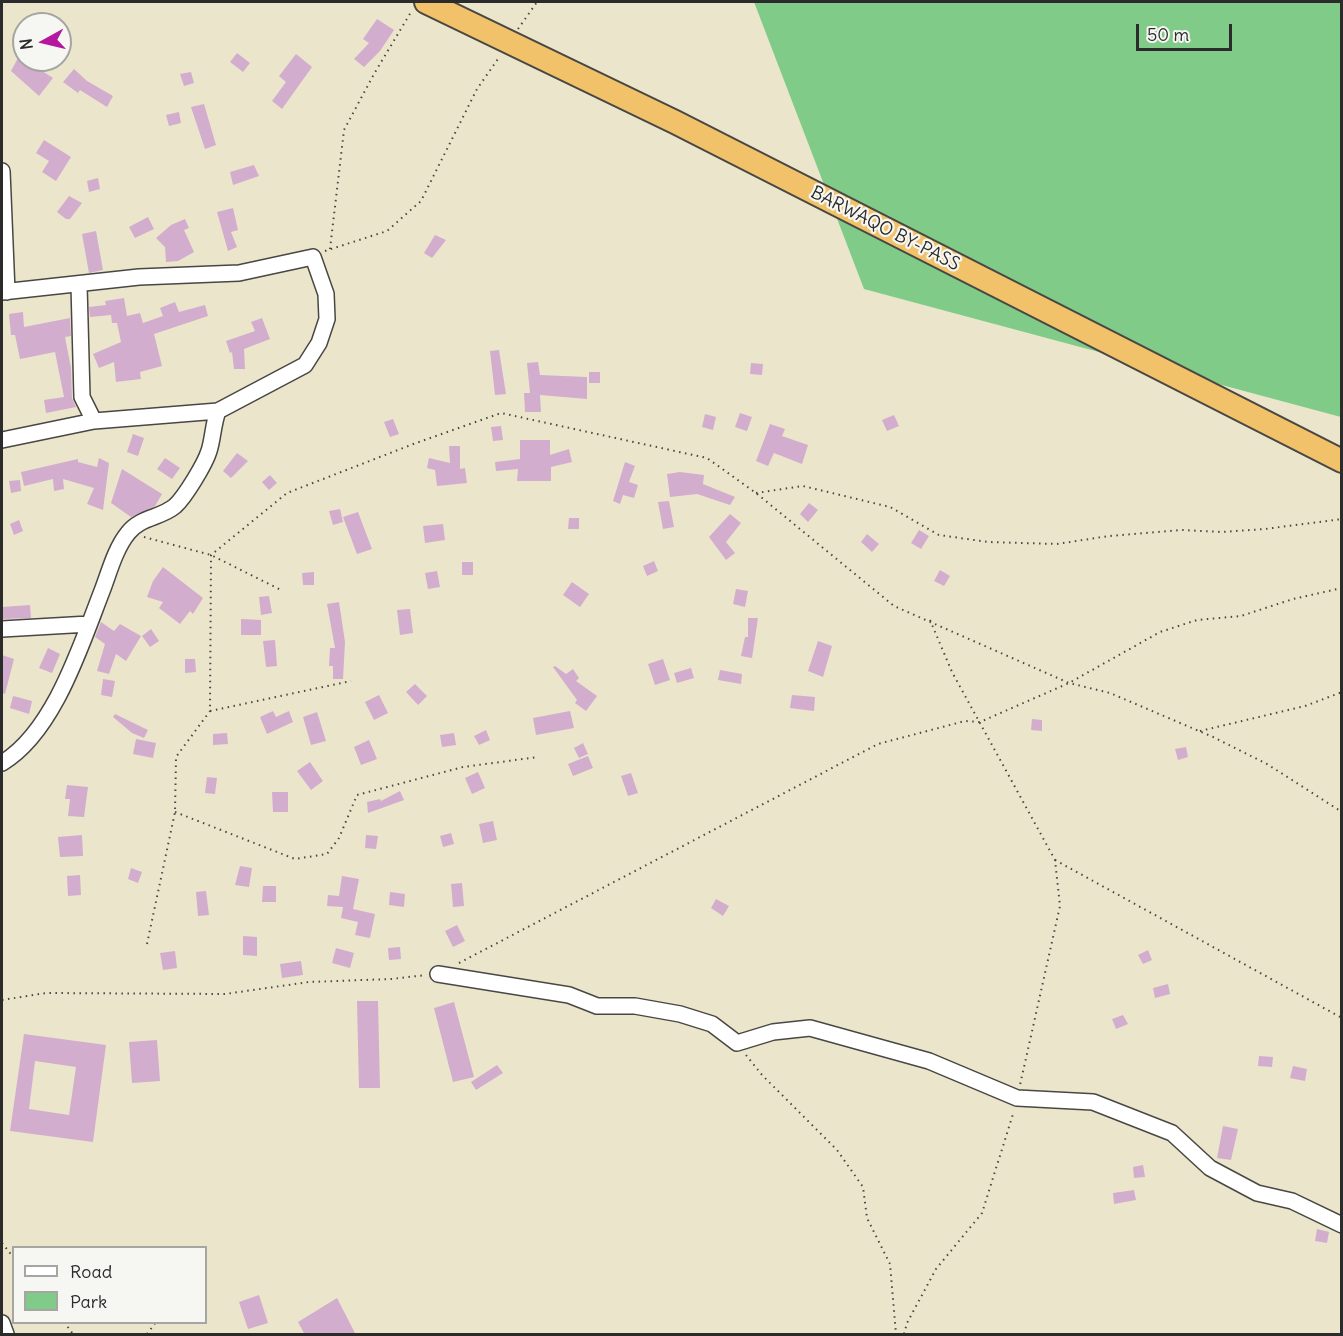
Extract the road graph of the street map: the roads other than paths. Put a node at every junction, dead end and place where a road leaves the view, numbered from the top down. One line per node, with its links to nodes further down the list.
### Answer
1 (421, 3): 9 (highway, BARWAQO BY-PASS)
2 (2, 171): 3 (street)
3 (3, 225): 5 (street)
4 (79, 285): 5 (street); 6 (street); 7 (street)
5 (4, 292)
6 (218, 411): 7 (street); 10 (street)
7 (94, 421): 8 (street)
8 (2, 440)
9 (1341, 461)
10 (89, 624): 11 (street); 12 (street)
11 (2, 629)
12 (2, 763)
13 (438, 974): 14 (street)
14 (1341, 1226)
15 (2, 1323): 16 (street)
16 (6, 1335)

